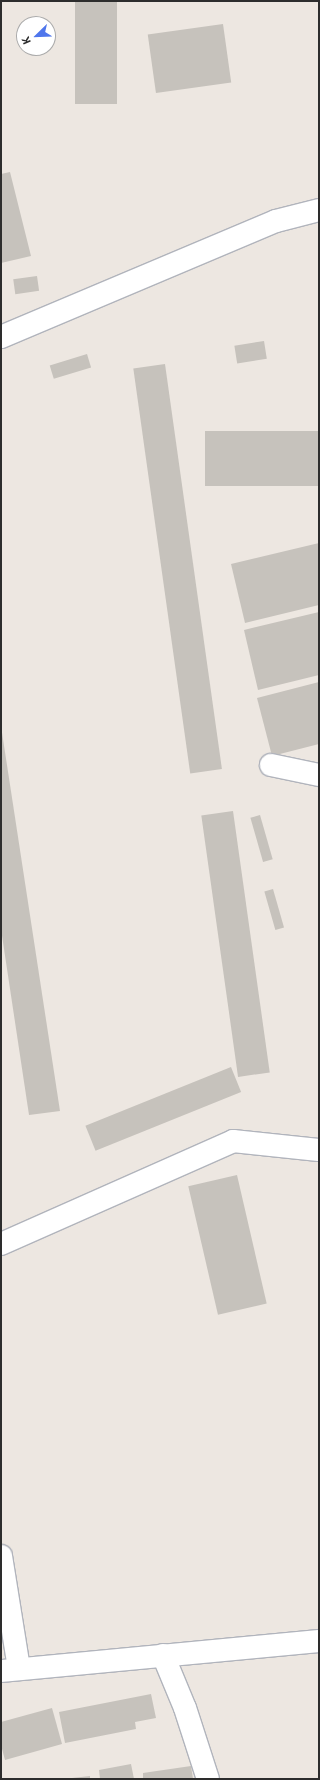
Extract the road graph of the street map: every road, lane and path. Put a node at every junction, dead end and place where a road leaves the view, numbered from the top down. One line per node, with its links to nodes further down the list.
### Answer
1 (319, 210): 2 (street)
2 (1, 337)
3 (271, 765): 4 (street)
4 (319, 775)
5 (319, 1150): 6 (street)
6 (1, 1244)
7 (1, 1556): 10 (street)
8 (319, 1641): 9 (street)
9 (164, 1655): 10 (street); 11 (street)
10 (10, 1670)
11 (208, 1779)

